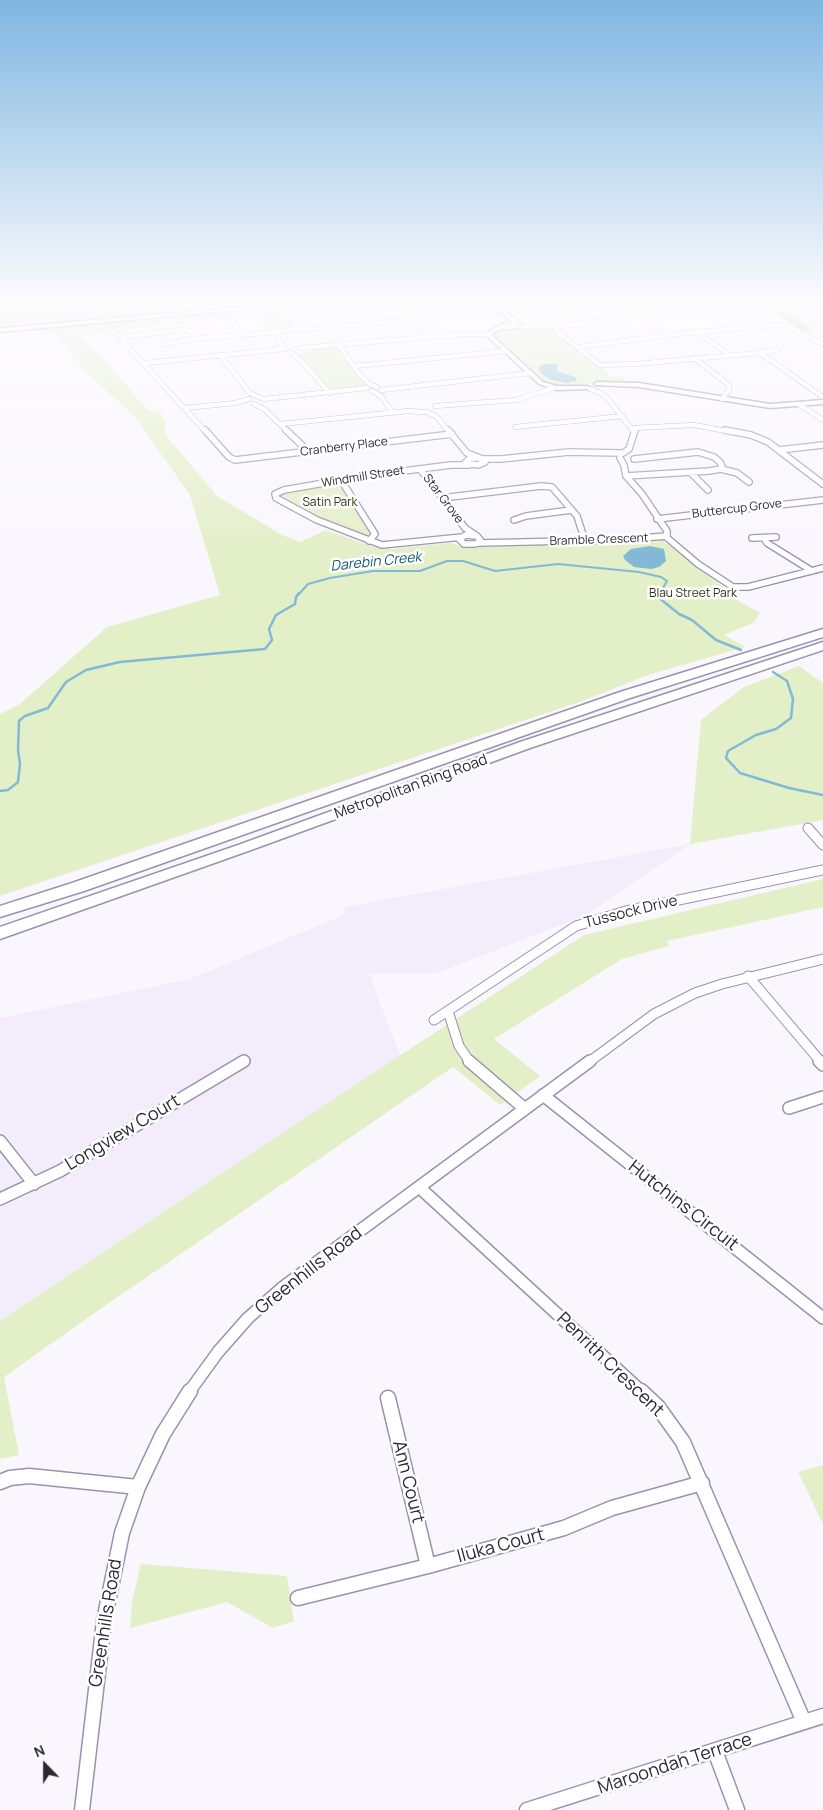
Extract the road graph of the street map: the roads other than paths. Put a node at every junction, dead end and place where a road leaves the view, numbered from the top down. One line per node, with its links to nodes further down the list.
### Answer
1 (166, 386): 21 (street)
2 (242, 386): 17 (street)
3 (324, 386): 14 (street)
4 (403, 386): 13 (street)
5 (549, 386): 11 (street)
6 (604, 386): 12 (street)
7 (646, 386): 16 (street)
8 (729, 386): 16 (street)
9 (808, 386): 15 (street)
10 (369, 388): 13 (street); 13 (street); 14 (street)
11 (553, 388): 12 (street); 23 (street)
12 (600, 388): 26 (street)
13 (379, 390): 25 (street)
14 (330, 393): 18 (street)
15 (823, 397)
16 (722, 399): 20 (street)
17 (251, 400): 18 (street); 18 (street); 21 (street); 22 (street)
18 (263, 400): 22 (street)
19 (823, 402): 20 (street)
20 (800, 404): 28 (street)
21 (185, 408): 36 (street, Cranberry Place)
22 (264, 409): 29 (street)
23 (437, 409): 24 (street); 27 (street)
24 (424, 411): 25 (street); 27 (street)
25 (394, 413): 29 (street)
26 (623, 416): 30 (street); 31 (street)
27 (437, 417): 32 (street)
28 (823, 420)
29 (281, 424): 36 (street)
30 (515, 427)
31 (633, 428): 34 (street); 35 (street)
32 (452, 434): 36 (street, Cranberry Place); 39 (street)
33 (823, 445): 35 (street)
34 (629, 449): 37 (street); 38 (street)
35 (779, 450): 47 (street)
36 (308, 451)
37 (621, 455): 38 (street); 39 (street, Windmill Street); 40 (street)
38 (634, 457): 40 (street); 42 (street)
39 (468, 459): 41 (street, Windmill Street)
40 (624, 465): 44 (street)
41 (420, 469): 45 (street, Windmill Street); 49 (street, Star Grove)
42 (721, 469): 43 (street); 46 (street)
43 (691, 473): 44 (street); 48 (street)
44 (626, 476): 52 (street, Bramble Crescent)
45 (341, 480): 61 (street); 61 (street, Windmill Street)
46 (749, 482)
47 (823, 484)
48 (708, 490)
49 (442, 498): 51 (street); 54 (street, Star Grove)
50 (821, 499): 52 (street, Buttercup Grove)
51 (571, 510): 53 (street); 62 (street)
52 (657, 519): 55 (street, Bramble Crescent)
53 (514, 520)
54 (465, 528): 57 (street, Star Grove); 60 (street, Star Grove)
55 (665, 536): 62 (street, Bramble Crescent); 64 (street)
56 (776, 537): 59 (street)
57 (462, 538): 60 (street); 60 (street); 61 (street)
58 (752, 538): 59 (street)
59 (764, 538): 64 (street)
60 (478, 539): 62 (street, Bramble Crescent)
61 (369, 541)
62 (585, 541)
63 (823, 568): 64 (street)
64 (812, 571)
65 (823, 633): 72 (highway, Metropolitan Ring Road)
66 (823, 646): 67 (highway, Metropolitan Ring Road)
67 (788, 657): 68 (highway, Metropolitan Ring Road)
68 (740, 672): 73 (highway, Metropolitan Ring Road)
69 (808, 828): 70 (street)
70 (823, 845)
71 (823, 870): 76 (street, Tussock Drive)
72 (0, 912)
73 (0, 933)
74 (823, 959): 75 (street, Greenhills Road)
75 (748, 976): 79 (street); 80 (street, Greenhills Road)
76 (448, 1011): 77 (street, Tussock Drive); 83 (street)
77 (434, 1020)
78 (244, 1061): 85 (street, Longview Court)
79 (823, 1065)
80 (544, 1095): 83 (street, Greenhills Road); 88 (street, Hutchins Circuit)
81 (823, 1097): 82 (street)
82 (789, 1108)
83 (525, 1109): 86 (street, Greenhills Road)
84 (0, 1141): 85 (street)
85 (34, 1184): 87 (street, Longview Court)
86 (419, 1187): 91 (street, Penrith Crescent); 92 (street, Greenhills Road)
87 (0, 1199)
88 (823, 1318)
89 (388, 1398): 93 (street, Ann Court)
90 (0, 1482): 92 (street)
91 (702, 1483): 93 (street, Iluka Court); 96 (street, Penrith Crescent)
92 (138, 1487): 98 (street, Greenhills Road)
93 (428, 1566): 94 (street, Iluka Court)
94 (298, 1598)
95 (823, 1716): 96 (street, Maroondah Terrace)
96 (804, 1722): 97 (street, Maroondah Terrace)
97 (714, 1751): 99 (street, Maroondah Terrace); 100 (street)
98 (82, 1810)
99 (527, 1810)
100 (737, 1810)

